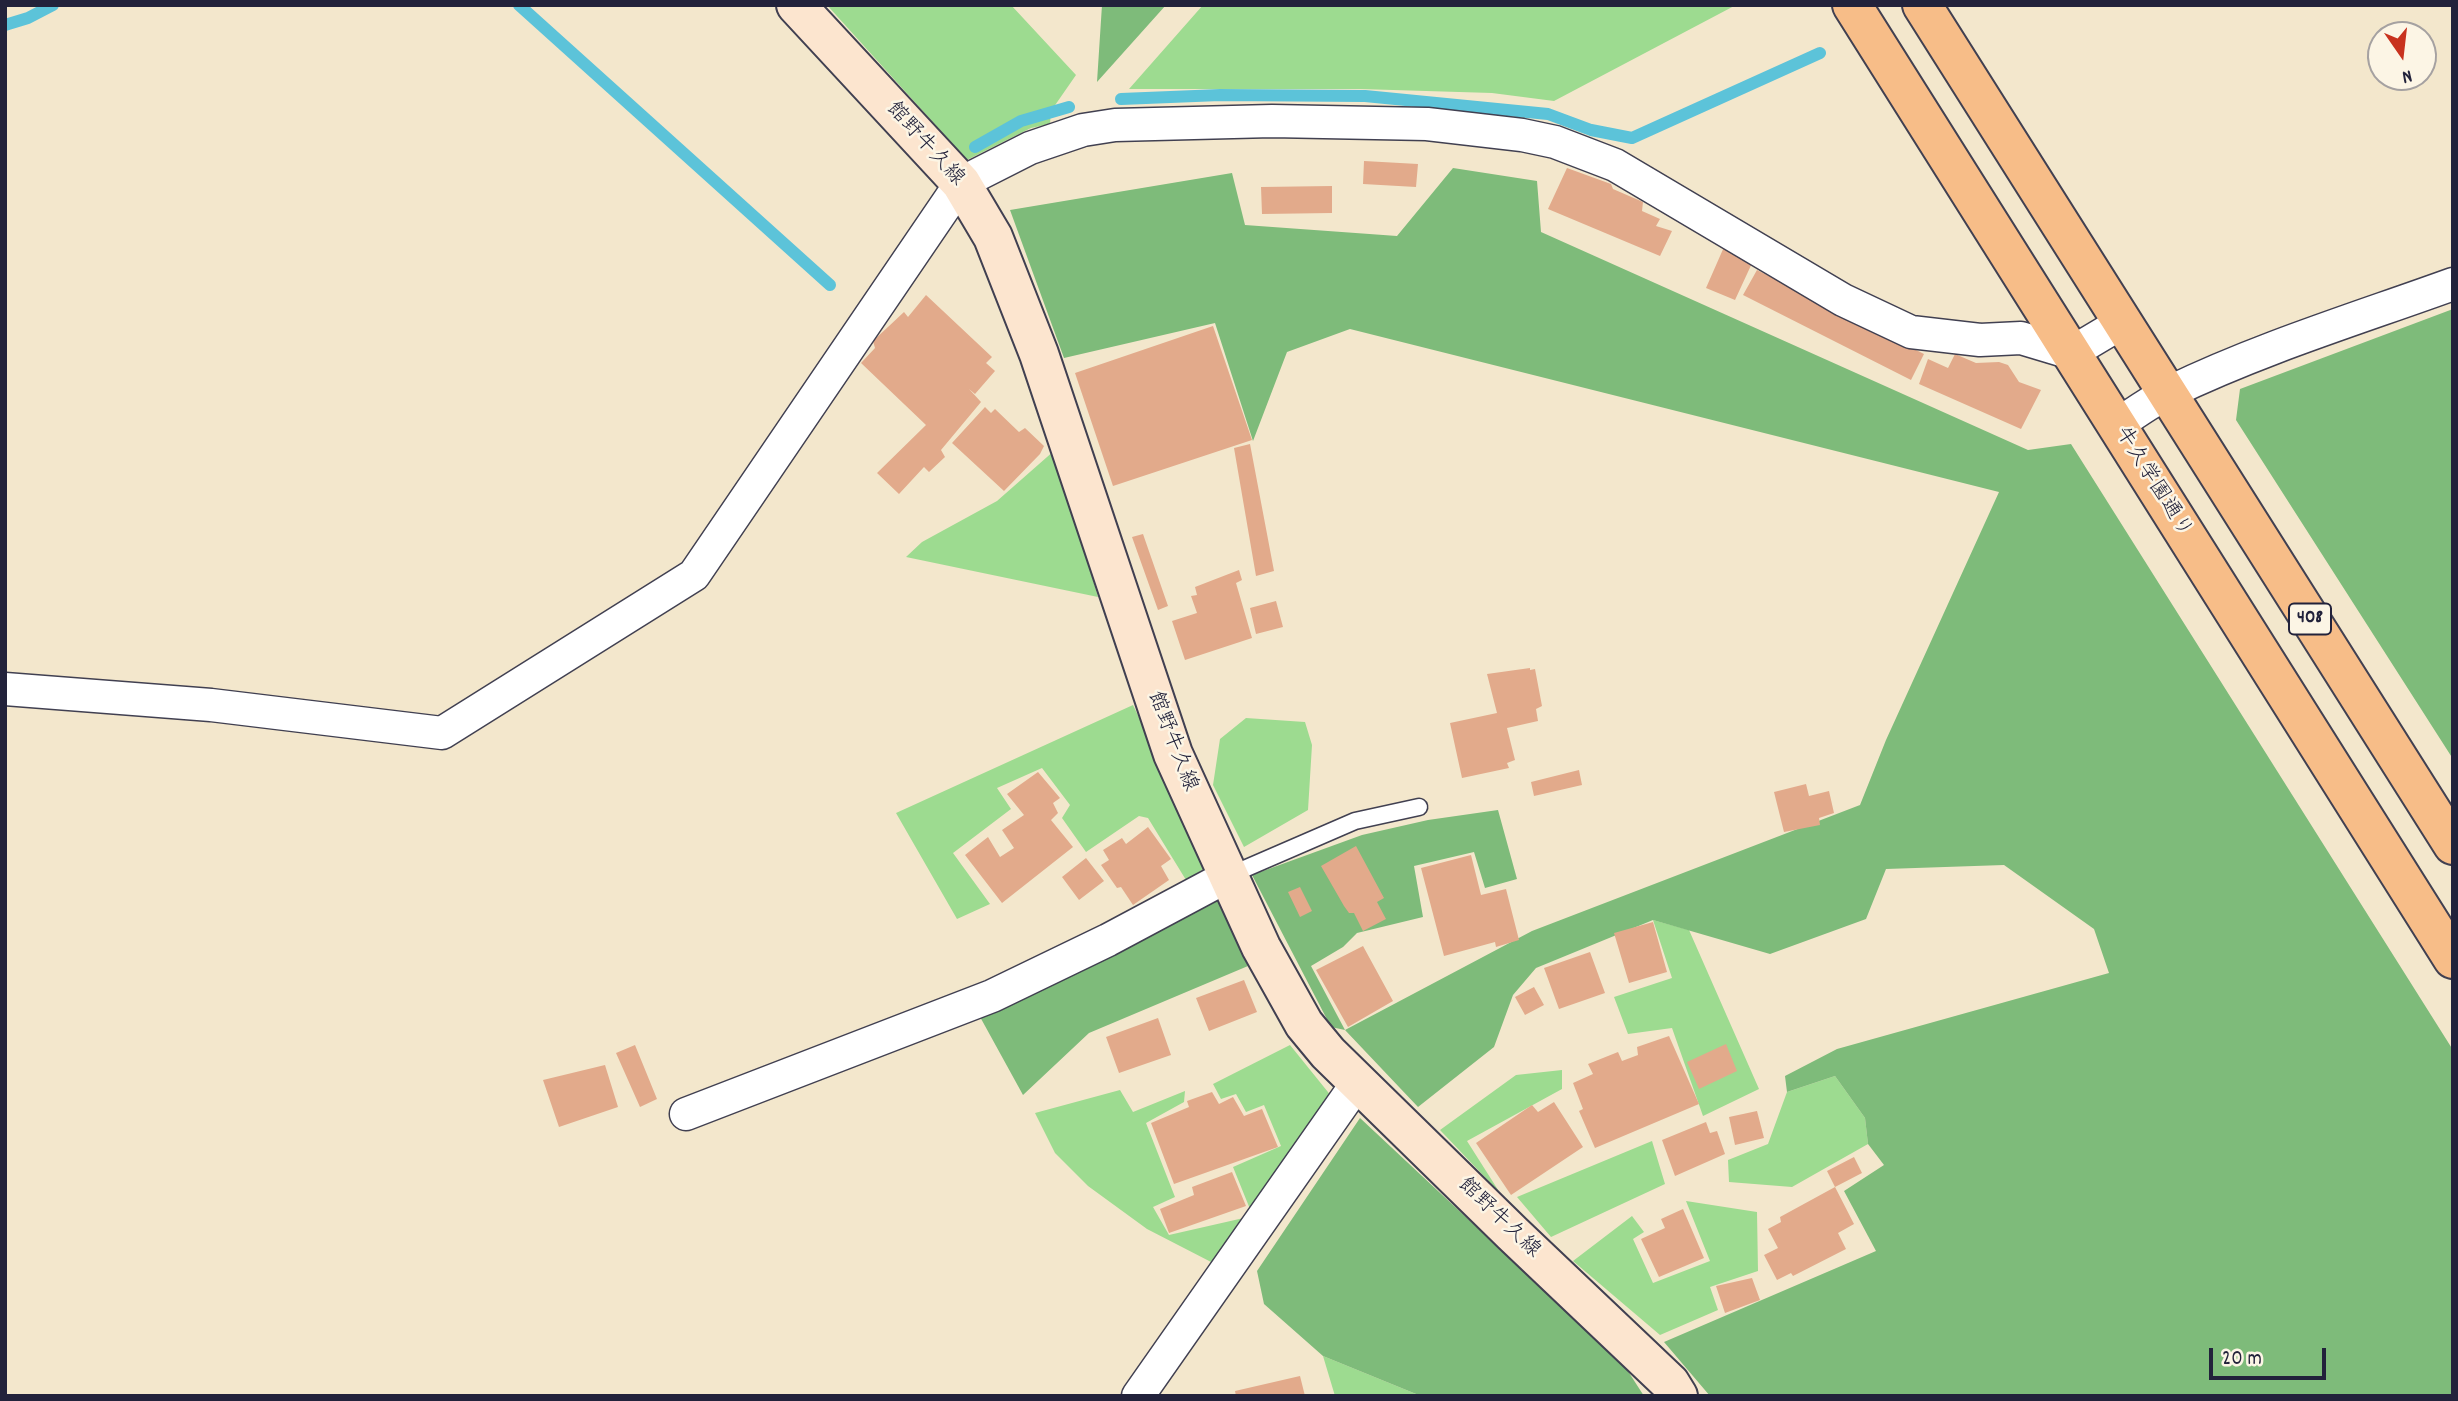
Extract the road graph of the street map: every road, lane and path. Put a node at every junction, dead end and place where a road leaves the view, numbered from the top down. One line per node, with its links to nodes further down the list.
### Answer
1 (796, 5): 4 (main road, 館野牛久線)
2 (1852, 5): 7 (highway, 牛久学園通り)
3 (1922, 5): 6 (highway, 408)
4 (961, 183): 7 (street); 10 (street); 13 (main road, 館野牛久線)
5 (2453, 284): 8 (street)
6 (2123, 322): 7 (street); 8 (highway, 408)
7 (2071, 353): 9 (highway, 牛久学園通り)
8 (2168, 393): 9 (street); 12 (highway, 408)
9 (2116, 426): 14 (highway, 牛久学園通り)
10 (5, 690)
11 (1419, 807): 13 (lane)
12 (2453, 845)
13 (1228, 876): 15 (main road, 館野牛久線); 16 (street)
14 (2453, 959)
15 (1358, 1082): 17 (street); 18 (main road, 館野牛久線)
16 (686, 1114)
17 (1138, 1396)
18 (1678, 1396)

